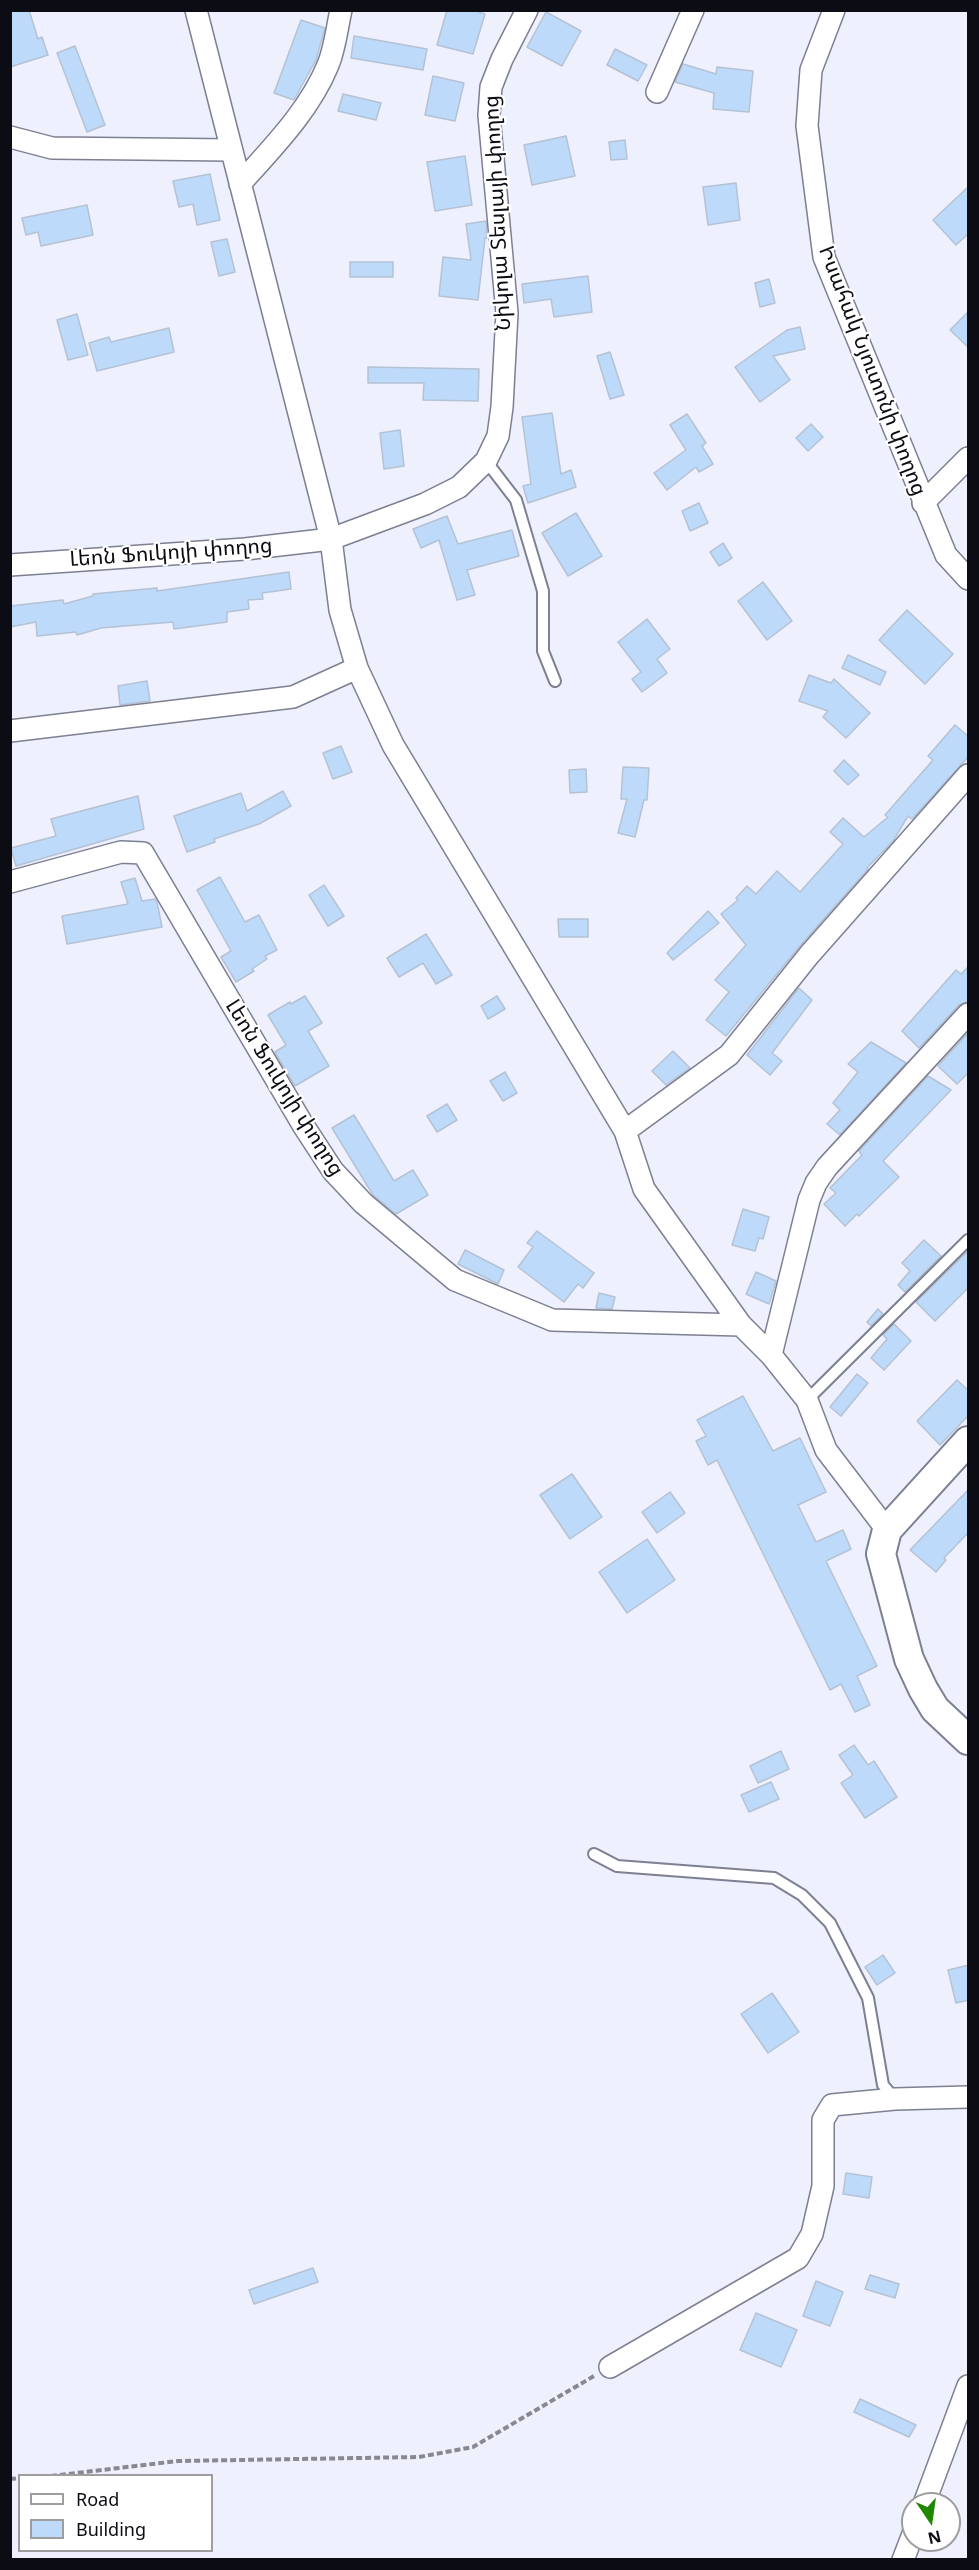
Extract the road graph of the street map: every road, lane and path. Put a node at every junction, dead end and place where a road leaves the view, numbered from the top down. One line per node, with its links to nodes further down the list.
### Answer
1 (196, 10): 8 (street)
2 (341, 10): 9 (street)
3 (527, 10): 11 (street, Նիկոլա Տեսլայի փողոց)
4 (693, 10): 6 (street)
5 (834, 10): 12 (street, Իսահակ Նյուտոնի փողոց)
6 (657, 92)
7 (10, 138): 8 (street)
8 (231, 150): 9 (street)
9 (240, 184): 13 (street)
10 (969, 458): 12 (street)
11 (486, 461): 13 (street, Նիկոլա Տեսլայի փողոց); 17 (lane)
12 (923, 503): 15 (street, Իսահակ Նյուտոնի փողոց)
13 (331, 539): 14 (street, Լեոն Ֆուկոյի փողոց); 16 (street)
14 (10, 565)
15 (969, 579)
16 (357, 668): 18 (street); 22 (street)
17 (555, 681)
18 (10, 731)
19 (969, 775): 22 (street)
20 (10, 882): 24 (street, Լեոն Ֆուկոյի փողոց)
21 (969, 1014): 25 (street)
22 (626, 1131): 24 (street)
23 (969, 1240): 26 (lane)
24 (741, 1325): 25 (street)
25 (771, 1355): 26 (street)
26 (807, 1400): 28 (street)
27 (969, 1441): 28 (main road)
28 (887, 1530): 29 (main road)
29 (969, 1740)
30 (594, 1854): 32 (lane)
31 (969, 2097): 32 (street)
32 (895, 2099): 33 (street)
33 (610, 2367): 35 (path)
34 (969, 2386): 36 (street)
35 (60, 2474)
36 (929, 2492)

